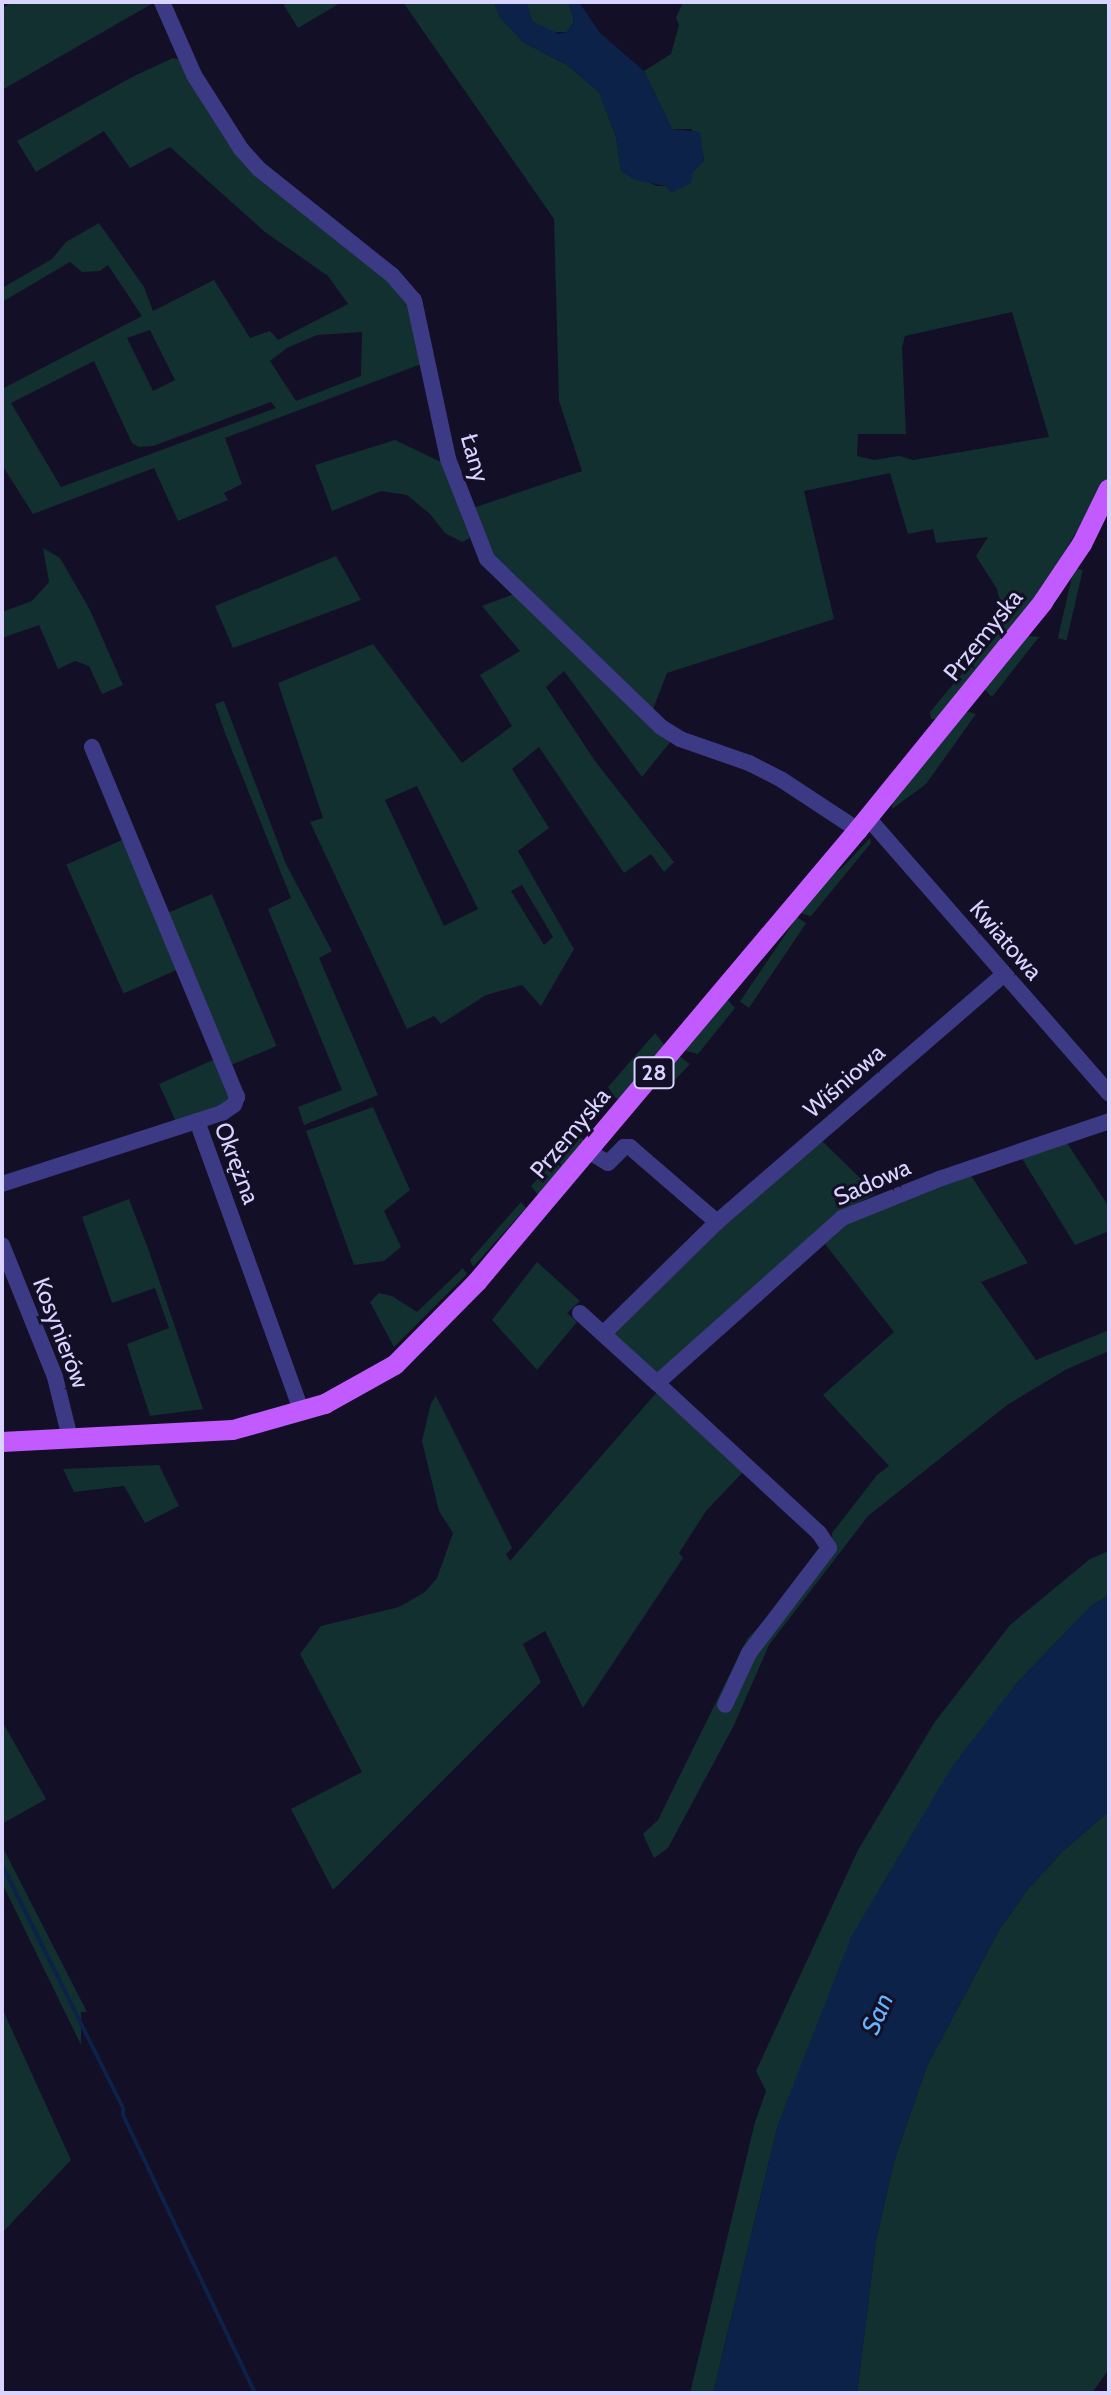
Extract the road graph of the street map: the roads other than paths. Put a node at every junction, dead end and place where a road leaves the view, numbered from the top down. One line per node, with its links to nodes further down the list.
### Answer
1 (162, 2): 4 (street, Łany)
2 (1109, 489): 4 (main road, Przemyska / 28)
3 (92, 747): 7 (street)
4 (863, 824): 5 (street, Kwiatowa); 9 (main road, Przemyska / 28)
5 (1003, 975): 6 (street, Kwiatowa); 11 (street, Wiśniowa)
6 (1109, 1093)
7 (197, 1121): 10 (street, Okrężna); 16 (street, Okrężna)
8 (1109, 1121): 15 (street, Sadowa)
9 (588, 1151): 11 (street); 16 (main road, Przemyska / 28)
10 (2, 1184)
11 (717, 1222): 14 (street, Wiśniowa)
12 (2, 1245): 17 (street, Kosynierów)
13 (580, 1313): 14 (street)
14 (603, 1334): 15 (street)
15 (657, 1383): 19 (street)
16 (302, 1412): 17 (main road, Przemyska / 28)
17 (70, 1438): 18 (main road, Przemyska / 28)
18 (2, 1442)
19 (725, 1705)

